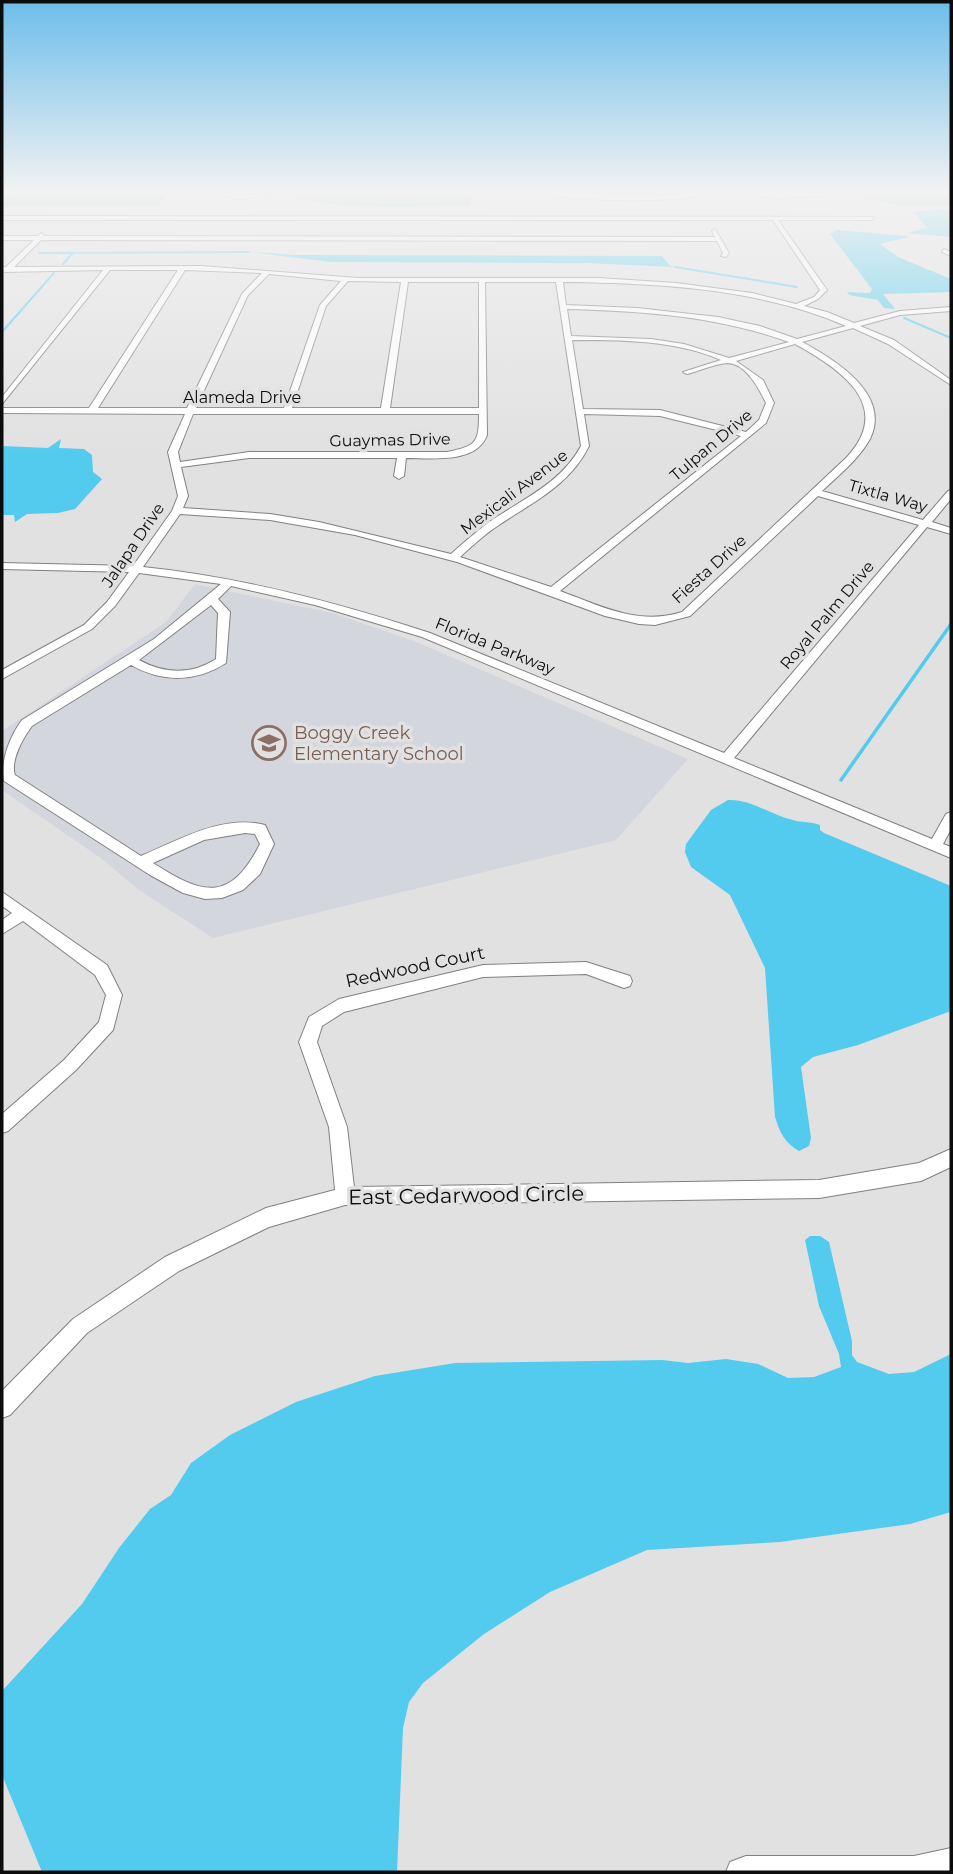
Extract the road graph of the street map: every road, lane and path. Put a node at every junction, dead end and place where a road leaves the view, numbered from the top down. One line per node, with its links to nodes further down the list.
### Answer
1 (100, 278): 19 (street)
2 (176, 278): 21 (street)
3 (261, 278): 22 (street, Jalapa Drive)
4 (339, 278): 6 (street)
5 (816, 278): 10 (street)
6 (346, 279): 7 (street); 23 (street)
7 (405, 280): 8 (street); 24 (street)
8 (482, 280): 9 (street); 25 (street, Guaymas Drive)
9 (559, 280): 10 (street); 11 (street, Mexicali Avenue)
10 (798, 306): 13 (street)
11 (563, 307): 14 (street, Mexicali Avenue); 15 (street, Fiesta Drive)
12 (951, 309): 13 (street)
13 (856, 326): 15 (street); 18 (street)
14 (569, 338): 16 (street, Tulpan Drive); 26 (street, Mexicali Avenue)
15 (794, 342): 16 (street); 31 (street, Fiesta Drive)
16 (728, 360): 17 (street); 27 (street, Tulpan Drive)
17 (687, 372)
18 (951, 383)
19 (2, 402)
20 (2, 411): 21 (street, Alameda Drive)
21 (92, 411): 22 (street, Alameda Drive)
22 (190, 411): 23 (street, Alameda Drive); 29 (street, Jalapa Drive)
23 (287, 411): 24 (street, Alameda Drive)
24 (385, 411): 25 (street, Alameda Drive)
25 (482, 411): 28 (street, Guaymas Drive)
26 (580, 411): 27 (street); 36 (street, Mexicali Avenue)
27 (748, 435): 40 (street, Tulpan Drive)
28 (402, 455): 29 (street, Guaymas Drive); 30 (street)
29 (176, 465): 33 (street, Jalapa Drive)
30 (399, 475)
31 (816, 492): 34 (street, Tixtla Way); 40 (street, Fiesta Drive)
32 (951, 493): 34 (street, Royal Palm Drive)
33 (177, 512): 36 (street, Fiesta Drive); 38 (street, Jalapa Drive)
34 (925, 523): 35 (street, Tixtla Way); 44 (street, Royal Palm Drive)
35 (951, 531)
36 (454, 556): 40 (street, Fiesta Drive)
37 (2, 566): 38 (street, Florida Parkway)
38 (138, 569): 39 (street, Florida Parkway); 43 (street, Jalapa Drive)
39 (229, 582): 41 (street); 44 (street, Florida Parkway)
40 (552, 592)
41 (212, 600): 42 (street); 42 (street)
42 (131, 660): 48 (street)
43 (2, 676)
44 (727, 758): 46 (street, Florida Parkway)
45 (951, 817): 46 (street)
46 (935, 846): 47 (street, Florida Parkway)
47 (951, 853)
48 (141, 862): 48 (street)
49 (2, 898): 50 (street)
50 (23, 913): 51 (street); 53 (street)
51 (2, 928)
52 (624, 981): 55 (street, Redwood Court)
53 (2, 1125)
54 (951, 1158): 55 (street, East Cedarwood Circle)
55 (345, 1196): 56 (street, East Cedarwood Circle)
56 (2, 1407)
57 (951, 1862): 58 (street)
58 (740, 1872)

